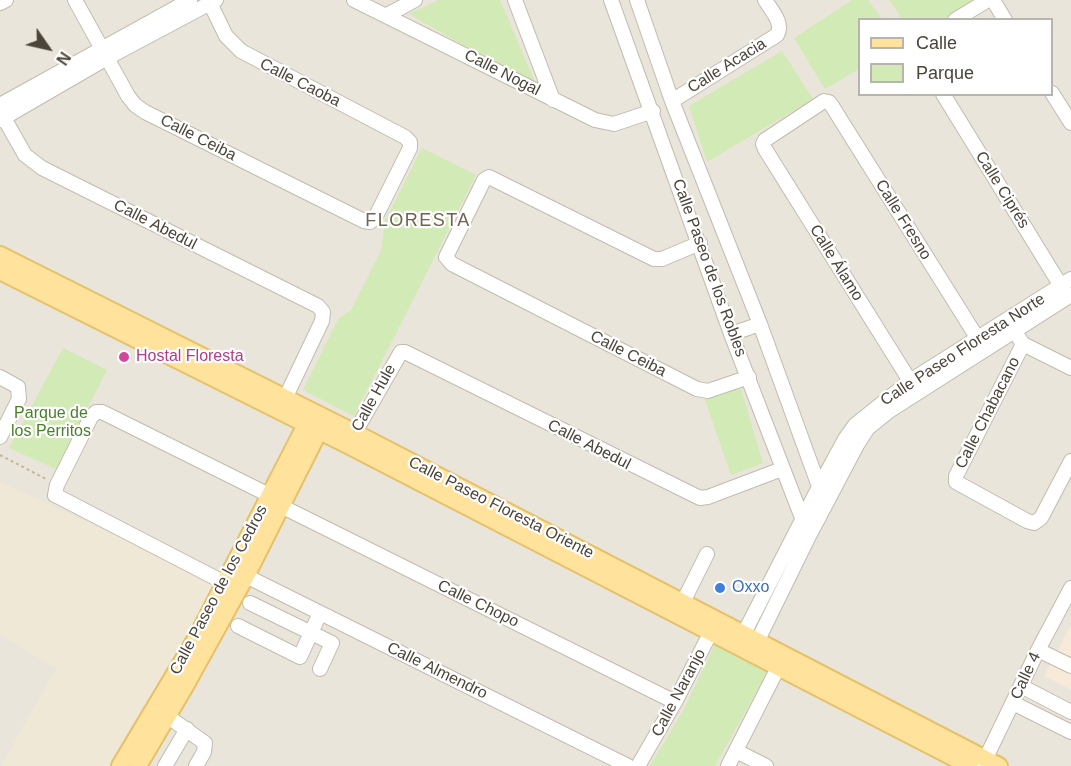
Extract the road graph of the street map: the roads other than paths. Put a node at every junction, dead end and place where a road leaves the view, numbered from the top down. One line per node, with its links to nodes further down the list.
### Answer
1 (6, 0): 13 (street)
2 (75, 0): 19 (street, Calle Ceiba)
3 (190, 0): 19 (street)
4 (354, 0): 14 (street, Calle Nogal)
5 (415, 0): 14 (street)
6 (515, 0): 22 (street)
7 (611, 0): 18 (street, Calle Paseo de los Robles)
8 (637, 0): 17 (street, Calle Paseo de los Robles)
9 (765, 0): 23 (street, Calle Acacia)
10 (988, 0): 15 (street)
11 (993, 0): 16 (street)
12 (213, 2): 19 (street); 28 (street, Calle Caoba)
13 (0, 3)
14 (387, 15): 22 (street, Calle Nogal)
15 (958, 18)
16 (1004, 18)
17 (647, 30): 18 (street); 23 (street, Calle Paseo de los Robles)
18 (626, 41): 24 (street, Calle Paseo de los Robles)
19 (105, 53): 25 (street); 28 (street, Calle Ceiba)
20 (1053, 95): 26 (street)
21 (944, 96): 32 (street, Calle Ciprés)
22 (553, 100): 24 (street, Calle Nogal)
23 (672, 101): 34 (street, Calle Paseo de los Robles)
24 (652, 111): 29 (street, Calle Paseo de los Robles)
25 (2, 114): 44 (street, Calle Abedul)
26 (1071, 123)
27 (763, 144): 37 (street, Calle Fresno); 43 (street, Calle Álamo)
28 (370, 222)
29 (700, 243): 36 (street, Calle Paseo de los Robles); 42 (street, Calle Ceiba)
30 (0, 255): 33 (main road, Calle Paseo Floresta Oriente)
31 (0, 271): 33 (main road, Calle Paseo Floresta Oriente)
32 (1068, 287): 35 (street, Calle Paseo Floresta Norte)
33 (75, 301): 44 (main road, Calle Paseo Floresta Oriente)
34 (760, 324): 36 (street); 50 (street, Calle Paseo de los Robles)
35 (1010, 326): 37 (street, Calle Paseo Floresta Norte); 38 (street); 52 (street, Calle Paseo Floresta Norte)
36 (731, 334): 42 (street, Calle Paseo de los Robles)
37 (978, 339): 43 (street, Calle Paseo Floresta Norte)
38 (1023, 344): 40 (street); 48 (street, Calle Chabacano)
39 (401, 352): 47 (street, Calle Hule); 49 (street, Calle Abedul)
40 (1071, 368)
41 (0, 377): 46 (street)
42 (749, 377): 49 (street, Calle Paseo de los Robles)
43 (910, 381): 50 (street, Calle Paseo Floresta Norte)
44 (282, 405): 45 (main road, Calle Paseo Floresta Oriente)
45 (316, 422): 47 (main road, Calle Paseo Floresta Oriente); 51 (main road, Calle Paseo de los Cedros)
46 (0, 437)
47 (351, 439): 53 (main road, Calle Paseo Floresta Oriente)
48 (1071, 461)
49 (782, 469): 54 (street, Calle Paseo de los Robles)
50 (819, 487): 52 (street, Calle Paseo de los Robles); 54 (street, Calle Paseo Floresta Norte)
51 (275, 500): 55 (main road, Calle Paseo de los Cedros); 59 (street, Calle Chopo); 73 (street, Calle Chopo)
52 (825, 503): 56 (street, Calle Paseo Floresta Norte)
53 (487, 509): 61 (main road, Calle Paseo Floresta Oriente); 64 (main road, Calle Paseo Floresta Oriente)
54 (803, 519): 56 (street, Calle Paseo de los Robles); 67 (street, Calle Paseo Floresta Norte)
55 (258, 534): 58 (main road, Calle Paseo de los Cedros); 59 (main road, Calle Paseo de los Cedros)
56 (808, 536): 67 (street, Calle Paseo Floresta Norte)
57 (708, 554): 61 (street)
58 (246, 576): 63 (street, Calle Almendro); 76 (main road, Calle Paseo de los Cedros)
59 (225, 583): 81 (main road, Calle Paseo de los Cedros)
60 (1069, 597): 68 (street, Calle 4)
61 (683, 602): 64 (main road, Calle Paseo Floresta Oriente)
62 (250, 603): 66 (street)
63 (320, 613): 66 (street); 85 (street, Calle Almendro)
64 (715, 625): 67 (main road, Calle Paseo Floresta Oriente); 73 (street, Calle Naranjo)
65 (238, 626): 66 (street)
66 (311, 633): 71 (street)
67 (748, 643): 69 (main road, Calle Paseo Floresta Oriente)
68 (1038, 650): 70 (street); 72 (street, Calle 4)
69 (782, 661): 79 (street); 80 (main road, Calle Paseo Floresta Oriente); 89 (main road, Calle Paseo Floresta Oriente)
70 (1071, 666)
71 (320, 669)
72 (1021, 686): 74 (street, Calle 4); 75 (street)
73 (675, 702): 86 (street, Calle Naranjo)
74 (1013, 703): 78 (street); 80 (street, Calle 4)
75 (1071, 712)
76 (167, 716): 77 (street); 82 (main road, Calle Paseo de los Cedros)
77 (187, 729): 83 (street); 84 (street)
78 (1071, 732)
79 (736, 751): 87 (street); 88 (street)
80 (989, 764)
81 (120, 766)
82 (138, 766)
83 (165, 766)
84 (195, 766)
85 (628, 766)
86 (638, 766)
87 (728, 766)
88 (766, 766)
89 (970, 766)

